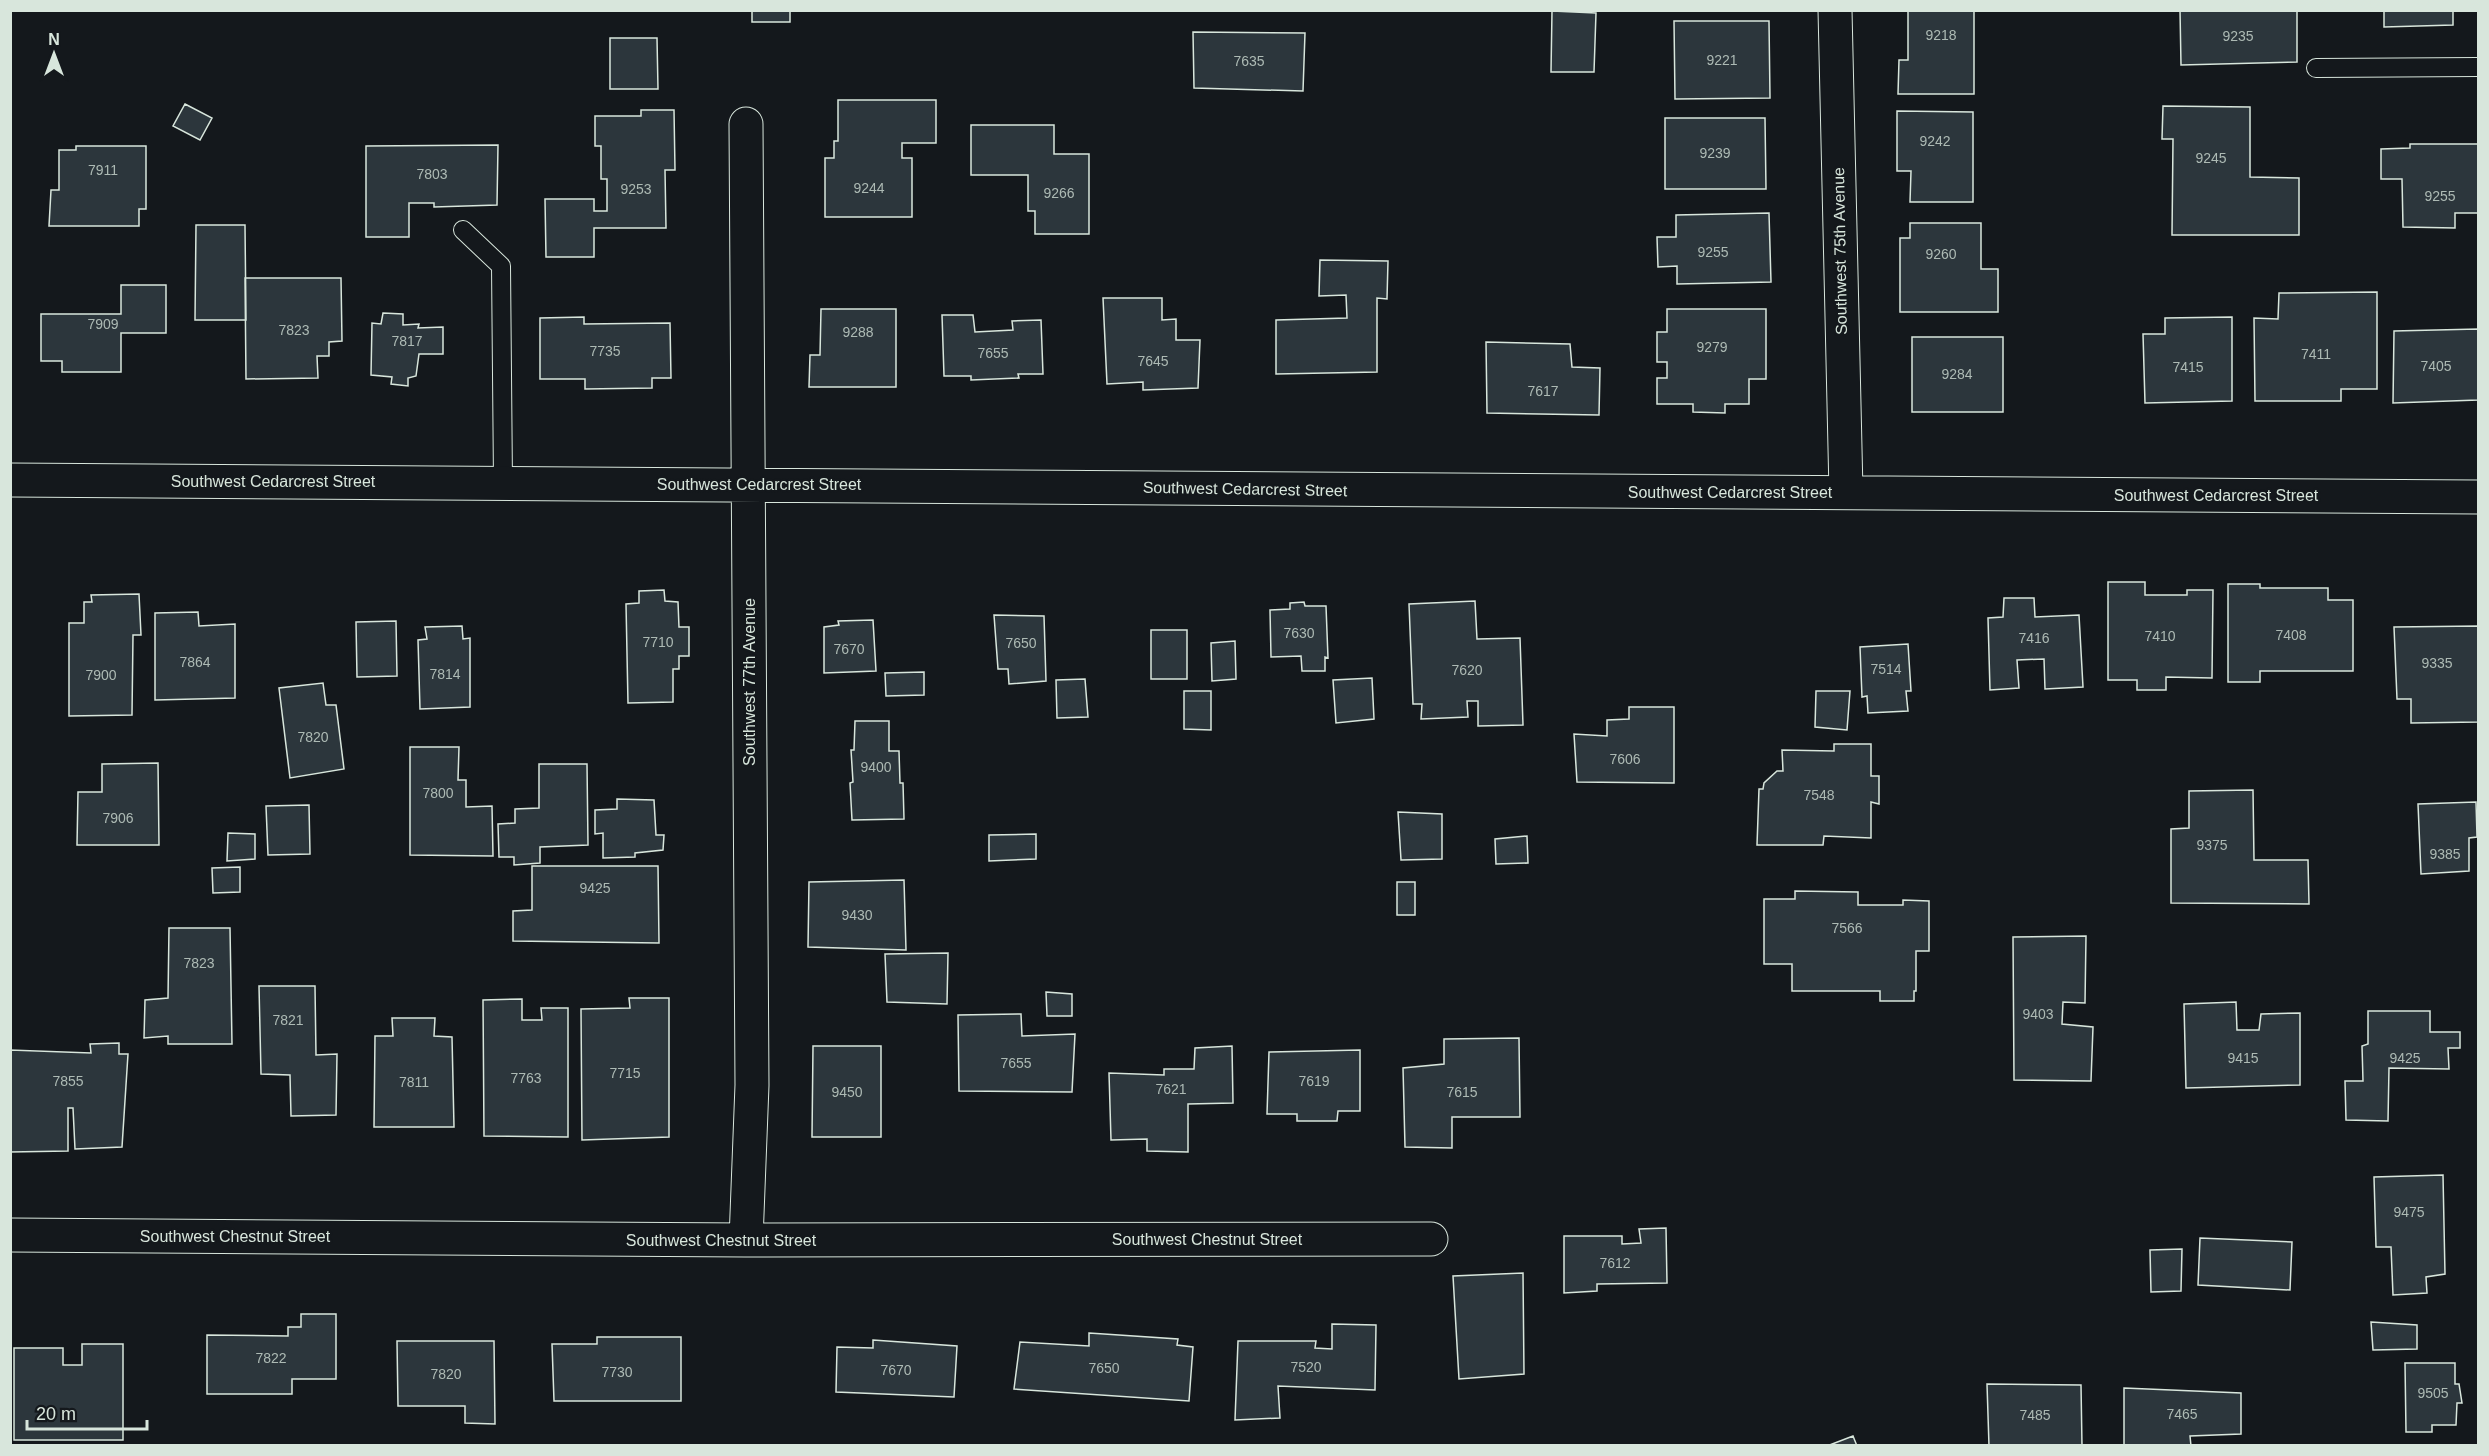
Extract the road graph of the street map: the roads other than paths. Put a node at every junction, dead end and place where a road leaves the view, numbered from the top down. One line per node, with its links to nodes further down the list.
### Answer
1 (1835, 10): 9 (street, Southwest 75th Avenue)
2 (2478, 67): 3 (lane)
3 (2316, 68)
4 (746, 124): 8 (street, Southwest 77th Avenue)
5 (463, 230): 7 (lane)
6 (10, 480): 7 (street, Southwest Cedarcrest Street)
7 (503, 483): 8 (street, Southwest Cedarcrest Street)
8 (747, 484): 9 (street, Southwest Cedarcrest Street); 13 (street, Southwest 77th Avenue)
9 (1846, 492): 10 (street, Southwest Cedarcrest Street)
10 (2478, 497)
11 (10, 1234): 13 (street, Southwest Chestnut Street)
12 (1431, 1239): 13 (street, Southwest Chestnut Street)
13 (746, 1240)

